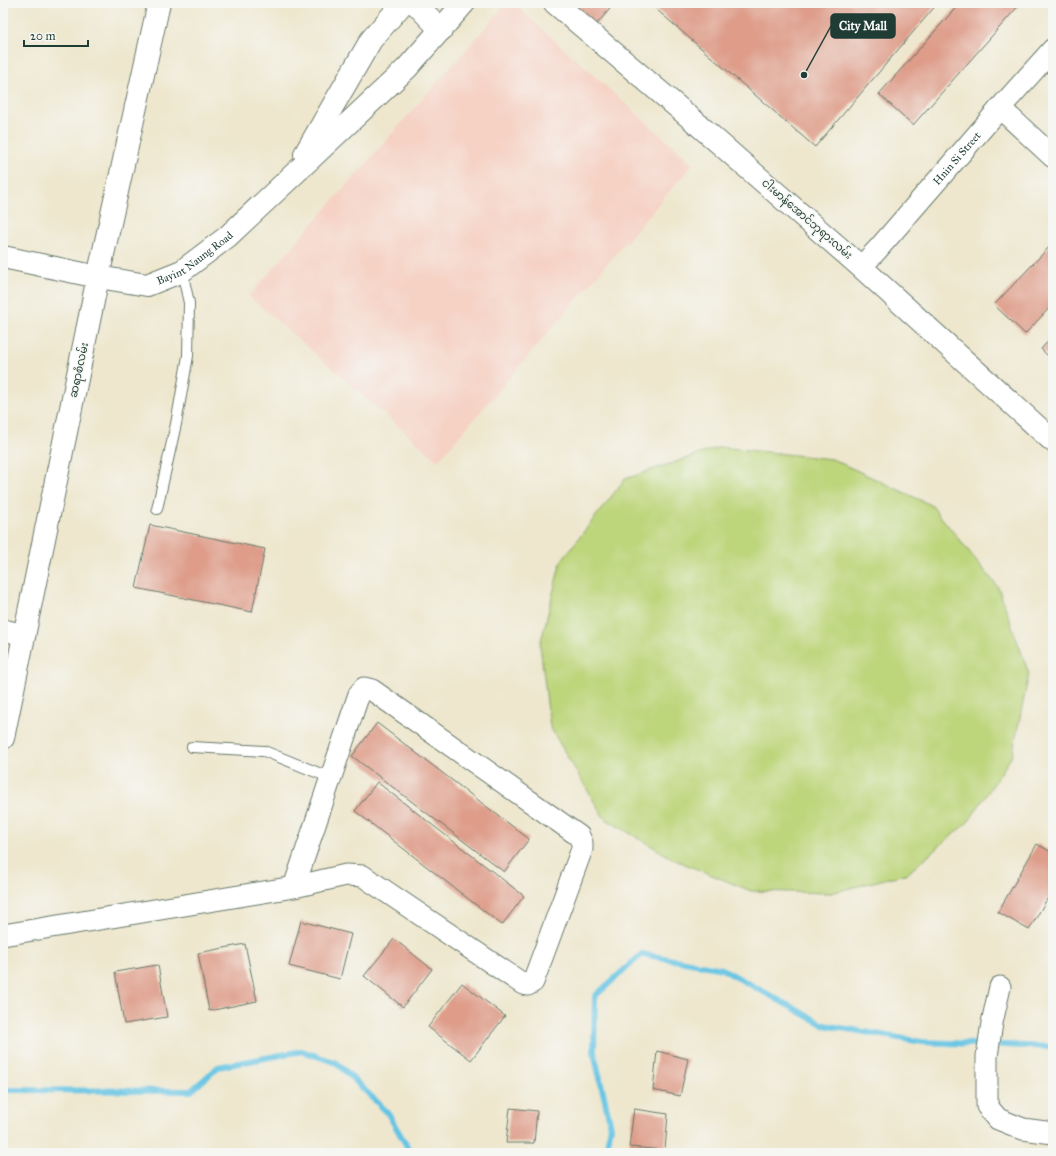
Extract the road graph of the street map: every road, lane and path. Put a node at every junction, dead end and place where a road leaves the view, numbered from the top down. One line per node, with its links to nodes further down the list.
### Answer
1 (159, 3): 14 (main road, ဆရာစံလမ်း)
2 (402, 3): 10 (main road, Bayint Naung Road)
3 (415, 3): 6 (main road)
4 (464, 3): 6 (main road, Bayint Naung Road)
5 (556, 3): 12 (main road, ငါးမာန်အောင်ဘုရားလမ်း)
6 (441, 30): 10 (main road, Bayint Naung Road)
7 (1053, 49): 8 (street, Hnin Si Street)
8 (1000, 108): 9 (street); 12 (street, Hnin Si Street)
9 (1053, 157)
10 (293, 174): 13 (main road, Bayint Naung Road)
11 (3, 257): 14 (main road, Bayint Naung Road)
12 (861, 267): 15 (main road, ငါးမာန်အောင်ဘုရားလမ်း)
13 (182, 271): 14 (main road, Bayint Naung Road); 16 (lane)
14 (98, 277): 18 (main road, ဆရာစံလမ်း)
15 (1053, 441)
16 (157, 509)
17 (3, 630): 18 (street)
18 (25, 635): 19 (main road, ဆရာစံလမ်း)
19 (3, 738)
20 (192, 747): 21 (lane)
21 (331, 778): 22 (street); 22 (street)
22 (294, 887): 23 (street)
23 (3, 936)
24 (1000, 987): 25 (street)
25 (1053, 1134)

